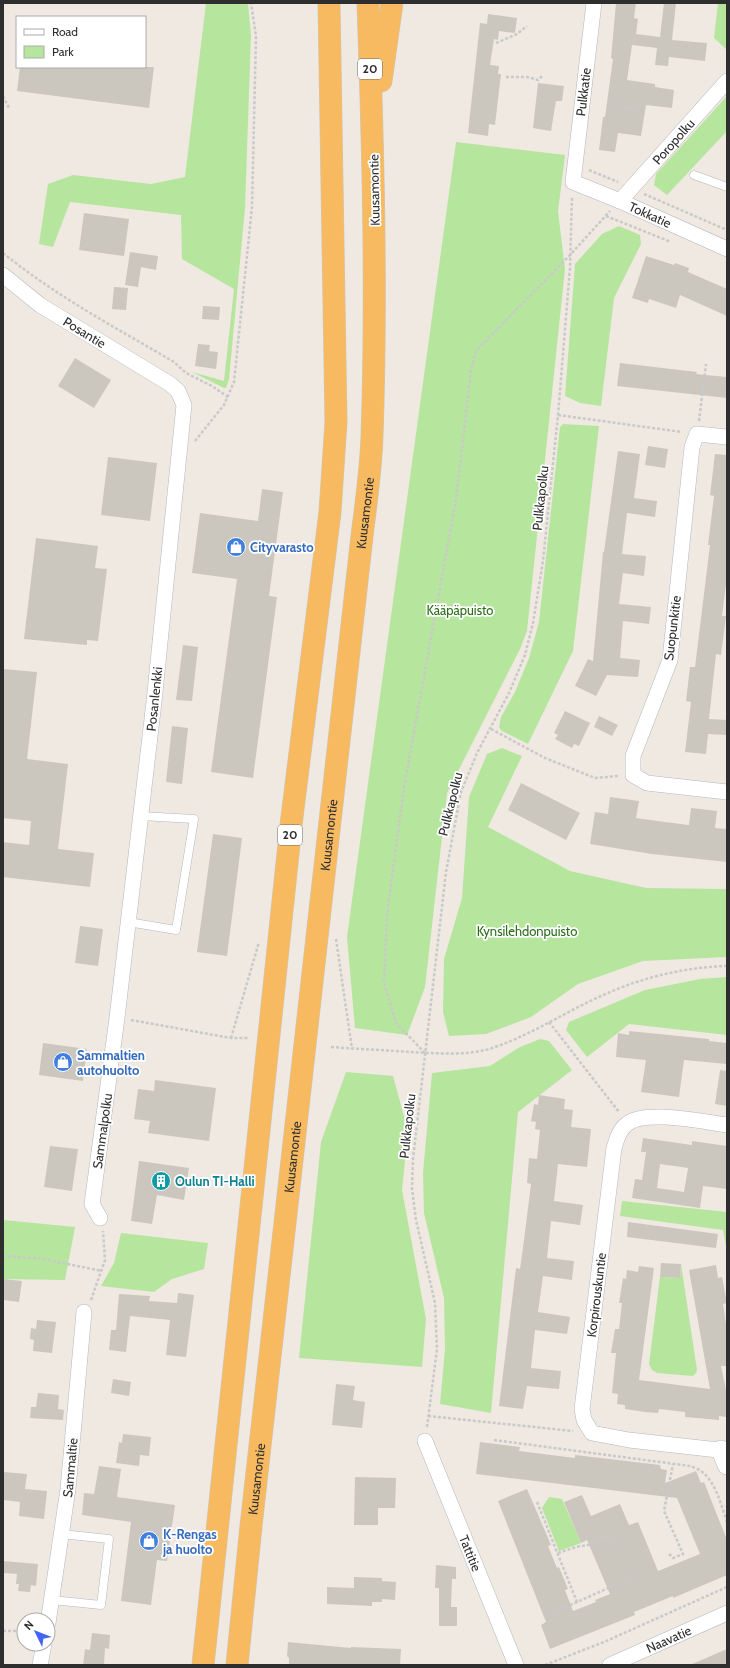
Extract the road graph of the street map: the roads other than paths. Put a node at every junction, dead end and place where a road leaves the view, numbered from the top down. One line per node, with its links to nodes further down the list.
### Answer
1 (323, 3): 6 (highway)
2 (329, 3): 6 (highway, 20)
3 (368, 3): 8 (highway, Kuusamontie / 20)
4 (392, 3): 8 (highway)
5 (594, 3): 10 (street, Pulkkatie)
6 (330, 55): 32 (highway, 20)
7 (727, 81): 12 (street, Poropolku)
8 (373, 136): 33 (highway, Kuusamontie / 20)
9 (694, 175): 11 (lane)
10 (573, 182): 12 (street, Tokkatie)
11 (727, 187)
12 (620, 201): 13 (street, Tokkatie)
13 (727, 249)
14 (3, 275): 15 (street, Posantie)
15 (170, 384): 18 (street, Posanlenkki)
16 (727, 437): 17 (street, Suopunkitie)
17 (727, 792)
18 (141, 816): 19 (street, Posanlenkki); 19 (lane)
19 (128, 922): 20 (street, Posanlenkki)
20 (117, 1018): 22 (street, Sammalpolku)
21 (727, 1125): 25 (street, Korpirouskuntie)
22 (100, 1218)
23 (84, 1312): 26 (street, Sammaltie)
24 (425, 1441): 34 (street, Tattitie)
25 (725, 1455)
26 (61, 1534): 27 (street, Sammaltie); 27 (lane)
27 (52, 1600): 28 (street, Sammaltie)
28 (50, 1612)
29 (727, 1613): 35 (street, Naavatie)
30 (42, 1652): 31 (street)
31 (40, 1665)
32 (203, 1665)
33 (237, 1665)
34 (516, 1665)
35 (610, 1665)

